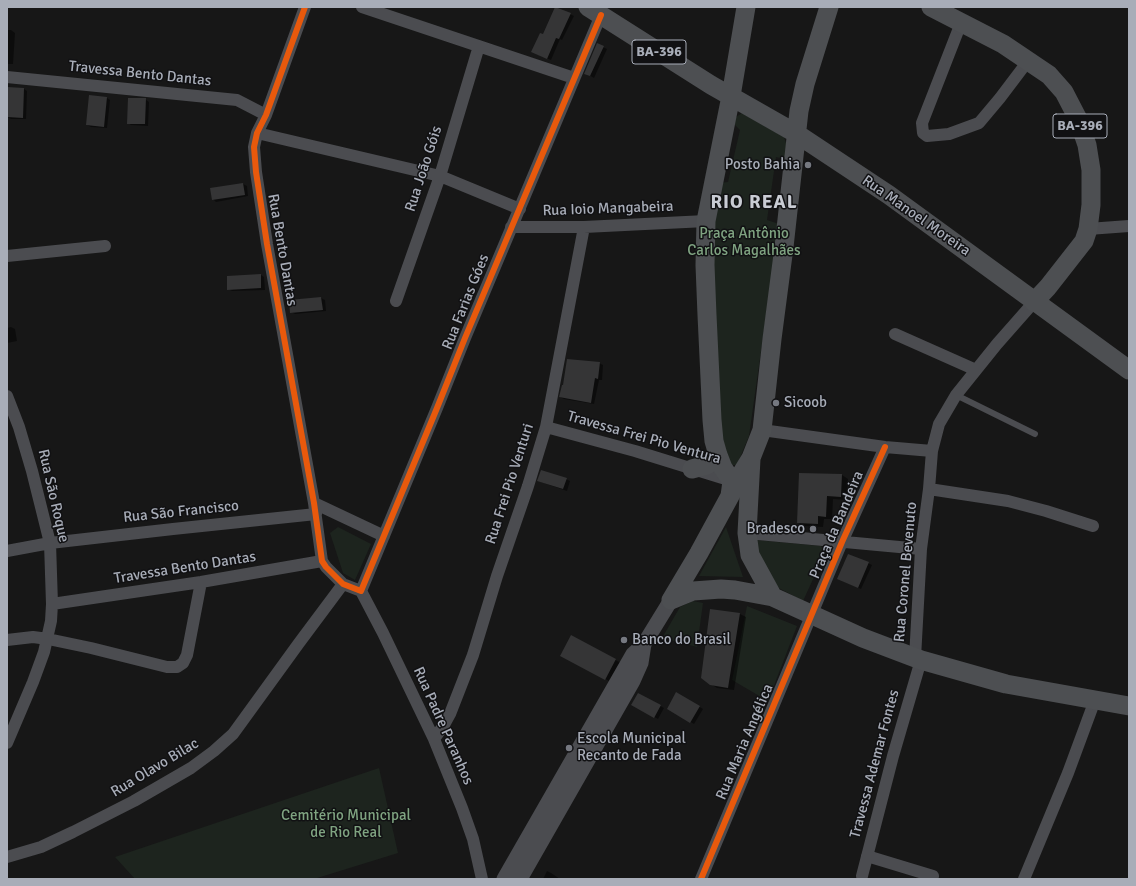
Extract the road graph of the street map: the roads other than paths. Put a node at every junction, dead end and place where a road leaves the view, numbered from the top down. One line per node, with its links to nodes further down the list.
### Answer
1 (305, 7): 14 (street, Rua Bento Dantas)
2 (362, 7): 6 (street)
3 (746, 7): 13 (main road)
4 (830, 7): 16 (main road)
5 (931, 7): 8 (main road, BA-396)
6 (389, 11): 9 (street)
7 (594, 11): 12 (street, Rua Farias Góes); 13 (main road, BA-396)
8 (961, 23): 10 (main road, BA-396); 10 (street)
9 (479, 46): 12 (street); 17 (street, Rua João Góis)
10 (1028, 61): 23 (main road, BA-396)
11 (7, 77): 14 (street, Travessa Bento Dantas)
12 (574, 78): 18 (street, Rua Farias Góes)
13 (731, 96): 16 (main road, BA-396); 19 (main road)
14 (266, 115): 15 (street, Rua Bento Dantas)
15 (257, 133): 17 (street); 43 (street, Rua Bento Dantas)
16 (797, 134): 27 (main road, Rua Manoel Moreira / BA-396); 34 (main road)
17 (440, 176): 18 (street); 26 (street, Rua João Góis)
18 (520, 209): 21 (street, Rua Farias Góes)
19 (706, 221): 22 (street, Rua Ioio Mangabeira); 38 (main road)
20 (1129, 226): 23 (street)
21 (511, 227): 22 (street, Rua Ioio Mangabeira); 46 (street, Rua Farias Góes)
22 (584, 227): 33 (street, Rua Frei Pio Venturi)
23 (1088, 229): 27 (main road, BA-396)
24 (105, 246): 25 (street)
25 (7, 256)
26 (396, 301)
27 (1034, 302): 29 (street, Rua Coronel Bevenuto); 30 (main road, BA-396)
28 (895, 334): 29 (street)
29 (976, 370): 31 (street, Rua Coronel Bevenuto)
30 (1129, 370)
31 (956, 395): 35 (lane); 37 (street, Rua Coronel Bevenuto)
32 (7, 396): 48 (street, Rua São Roque)
33 (546, 427): 40 (street, Travessa Frei Pio Ventura); 65 (street, Rua Frei Pio Venturi)
34 (762, 430): 36 (street); 39 (main road)
35 (1035, 434)
36 (885, 447): 37 (street); 47 (street, Praça da Bandeira)
37 (932, 451): 42 (street, Rua Coronel Bevenuto)
38 (718, 455): 40 (main road); 41 (main road)
39 (751, 458): 41 (main road); 45 (main road)
40 (692, 469): 41 (street, Travessa Frei Pio Ventura)
41 (731, 489): 51 (main road); 57 (main road)
42 (929, 489): 44 (street, Rua Coronel Bevenuto); 49 (street, Rua Coronel Bevenuto)
43 (315, 508): 46 (street); 48 (street, Rua São Francisco); 52 (street, Rua Bento Dantas)
44 (1093, 526)
45 (747, 532): 47 (street, Praça da Bandeira); 51 (main road)
46 (384, 536): 55 (street, Rua Farias Góes)
47 (842, 542): 49 (street); 59 (street, Praça da Bandeira)
48 (50, 543): 50 (street, Rua São Francisco); 58 (street, Rua São Roque)
49 (921, 549): 62 (street, Rua Coronel Bevenuto)
50 (7, 551)
51 (750, 555): 56 (main road)
52 (322, 561): 53 (street, Travessa Bento Dantas); 54 (street)
53 (201, 582): 58 (street, Travessa Bento Dantas); 60 (street)
54 (343, 584): 55 (street); 68 (street, Rua Olavo Bilac)
55 (361, 591): 65 (street, Rua Padre Paranhos)
56 (773, 597): 57 (main road); 59 (main road)
57 (671, 600): 71 (street)
58 (52, 604): 60 (street, Rua São Roque)
59 (812, 615): 62 (main road); 73 (street, Rua Maria Angélica)
60 (48, 639): 61 (street); 66 (street, Rua São Roque)
61 (7, 640)
62 (918, 659): 63 (main road); 67 (street, Travessa Ademar Fontes)
63 (1094, 700): 64 (main road); 74 (street)
64 (1129, 706)
65 (434, 739): 72 (street, Rua Padre Paranhos)
66 (7, 743)
67 (867, 856): 69 (street, Travessa Ademar Fontes); 70 (street)
68 (7, 857)
69 (862, 876)
70 (933, 876)
71 (513, 877)
72 (482, 879)
73 (701, 879)
74 (1024, 879)

